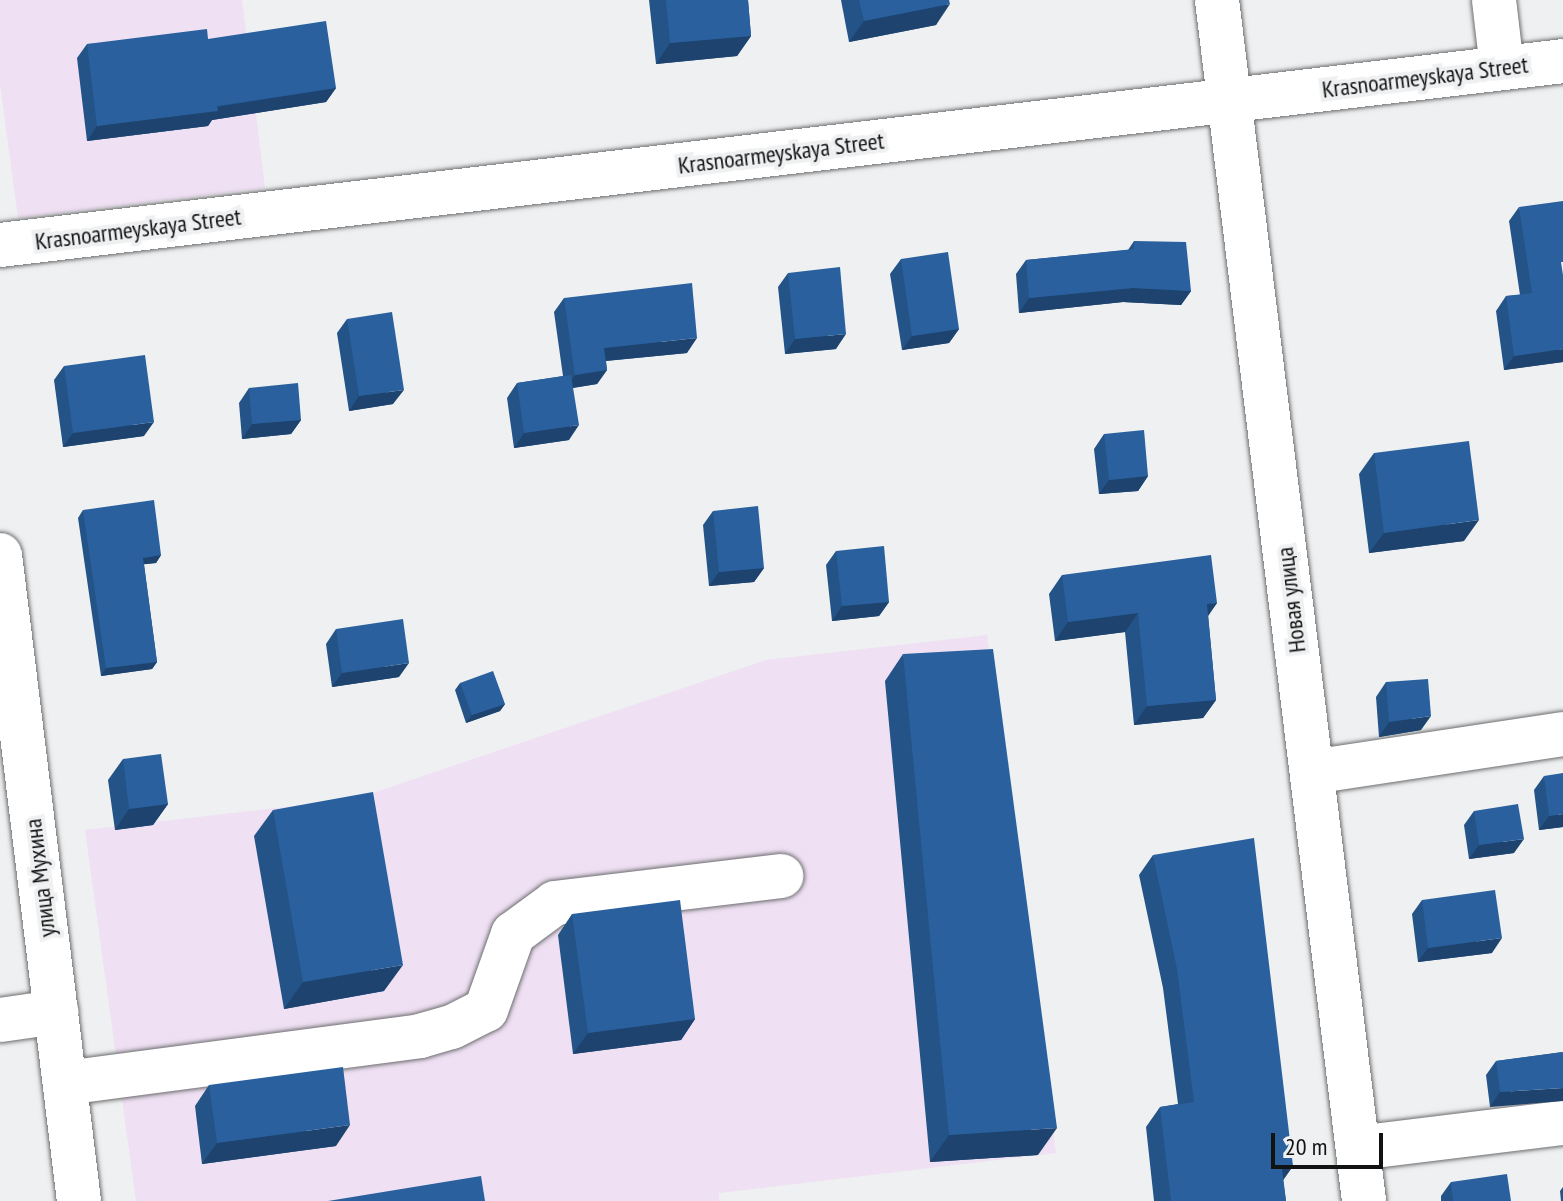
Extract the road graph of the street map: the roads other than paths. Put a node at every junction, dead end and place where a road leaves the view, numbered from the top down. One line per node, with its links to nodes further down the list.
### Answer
1 (1217, 0): 5 (main road, Новая улица)
2 (1494, 0): 4 (main road)
3 (1563, 61): 4 (main road, Krasnoarmeyskaya Street)
4 (1502, 68): 5 (main road, Krasnoarmeyskaya Street)
5 (1229, 101): 6 (main road, Krasnoarmeyskaya Street); 9 (main road, Новая улица)
6 (0, 245)
7 (1, 576): 11 (main road, улица Мухина)
8 (1563, 734): 9 (main road)
9 (1312, 772): 15 (main road, Новая улица)
10 (781, 876): 13 (main road)
11 (56, 1012): 12 (main road); 13 (main road, улица Мухина)
12 (0, 1020)
13 (65, 1083): 16 (main road, улица Мухина)
14 (1563, 1123): 15 (main road)
15 (1358, 1148): 17 (main road, Новая улица)
16 (79, 1201)
17 (1364, 1201)

